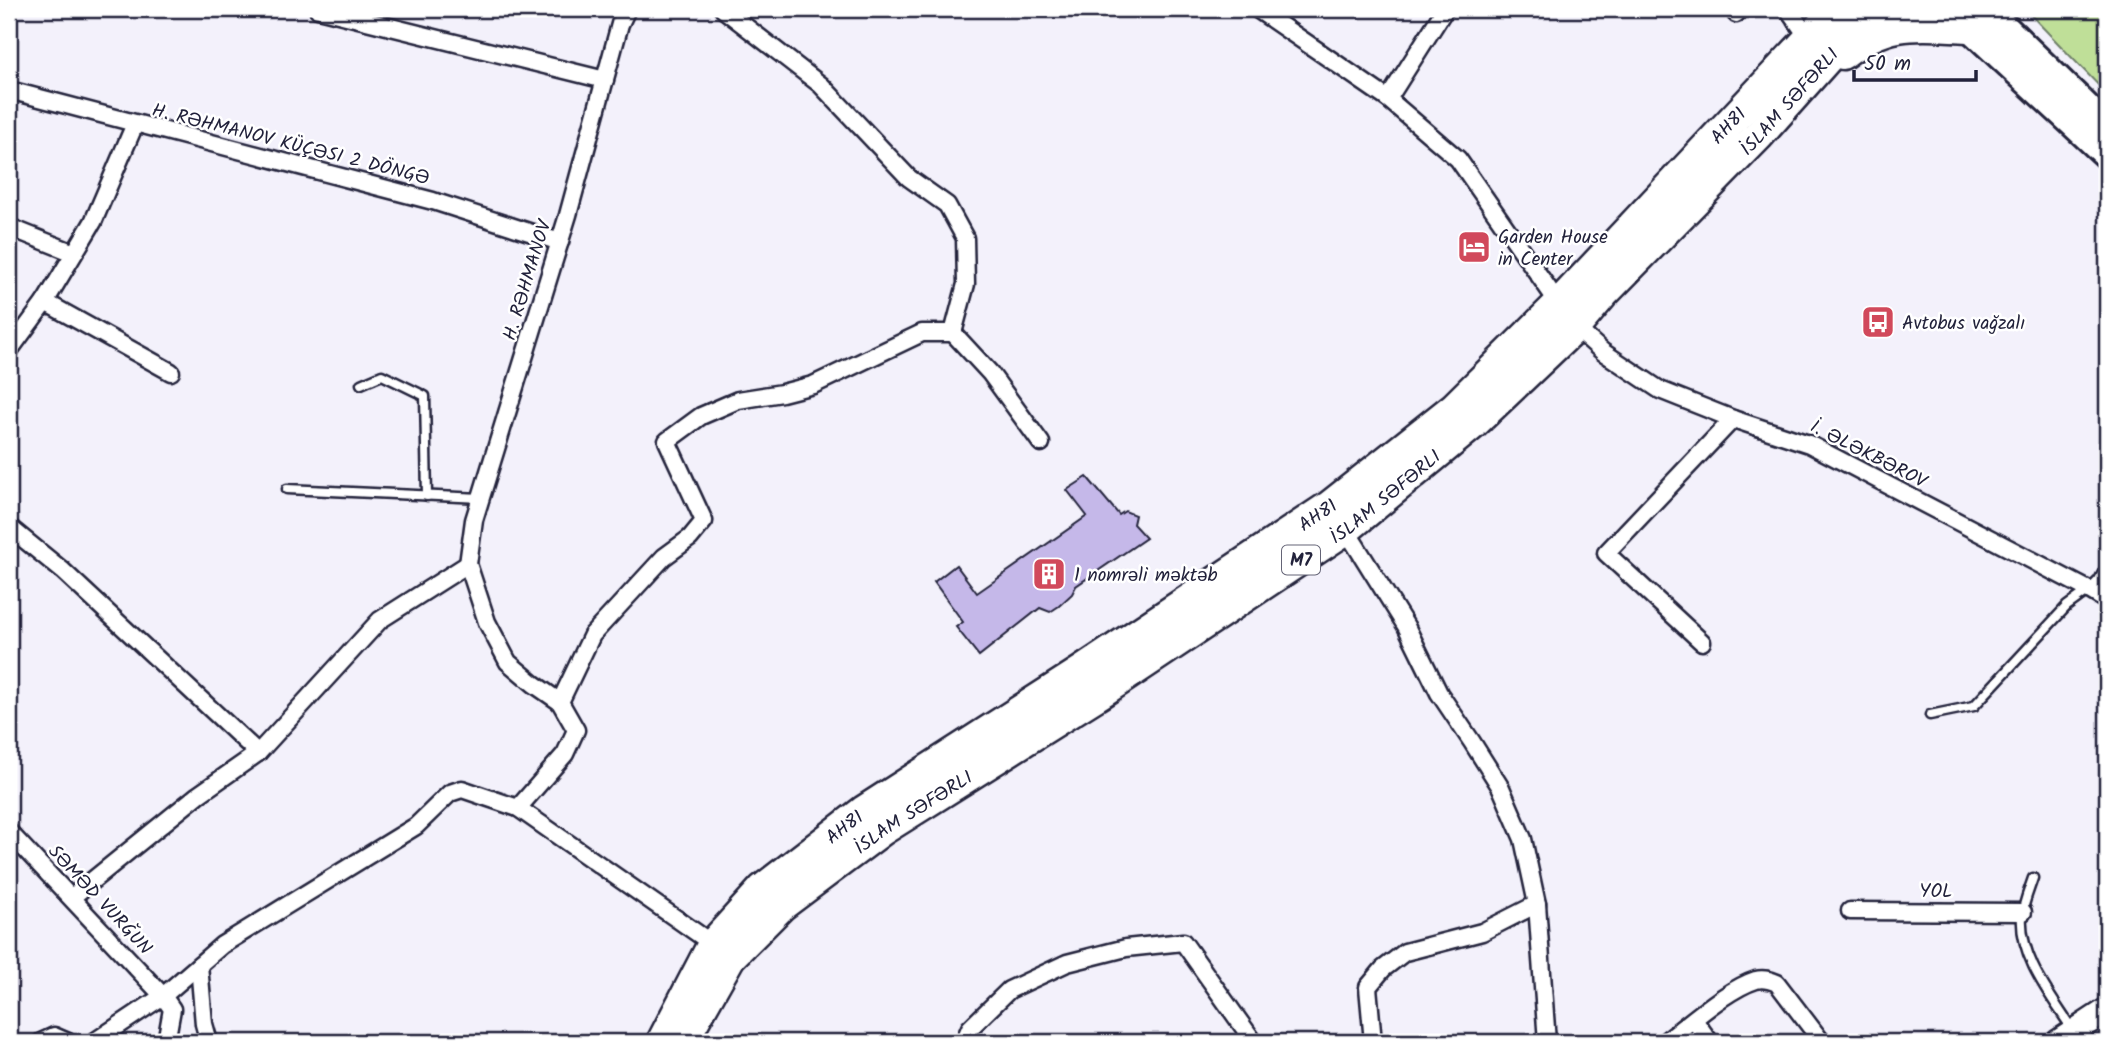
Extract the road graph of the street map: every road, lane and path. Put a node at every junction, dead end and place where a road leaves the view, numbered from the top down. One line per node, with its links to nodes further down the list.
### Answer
1 (318, 9): 10 (street)
2 (627, 9): 10 (street, H. RƏHMANOV)
3 (723, 9): 21 (street)
4 (1257, 9): 12 (street, İ. ƏLƏKBƏROV)
5 (1445, 9): 12 (street)
6 (1837, 9): 9 (highway, AH81 / M7)
7 (1871, 9): 9 (highway, İSLAM SƏFƏRLI / M7)
8 (1967, 15): 9 (highway); 14 (main road); 15 (main road)
9 (1803, 37): 20 (highway, AH81 / M7)
10 (605, 80): 17 (street, H. RƏHMANOV)
11 (9, 90): 13 (street, H. RƏHMANOV KÜÇƏSI 2 DÖNGƏ)
12 (1388, 100): 20 (street, İ. ƏLƏKBƏROV)
13 (135, 124): 17 (street, H. RƏHMANOV KÜÇƏSI 2 DÖNGƏ); 18 (street)
14 (2107, 127)
15 (2107, 155)
16 (9, 226): 18 (street)
17 (560, 242): 29 (street, H. RƏHMANOV)
18 (74, 253): 19 (street)
19 (45, 302): 22 (street); 23 (street)
20 (1567, 316): 25 (street, İ. ƏLƏKBƏROV); 30 (highway, AH81 / M7)
21 (953, 333): 26 (street); 37 (street)
22 (9, 351)
23 (170, 372)
24 (361, 384): 28 (lane)
25 (1733, 419): 34 (street, İ. ƏLƏKBƏROV); 36 (street)
26 (1041, 443)
27 (287, 489): 28 (lane)
28 (427, 496): 29 (lane)
29 (481, 498): 32 (street, H. RƏHMANOV)
30 (1338, 518): 44 (street); 47 (highway, AH81 / M7)
31 (9, 527): 39 (street)
32 (468, 564): 37 (street); 39 (street)
33 (2107, 565): 34 (lane)
34 (2089, 590): 35 (street, İ. ƏLƏKBƏROV); 38 (lane)
35 (2107, 601)
36 (1702, 642)
37 (560, 702): 40 (street)
38 (1930, 715)
39 (258, 753): 43 (street)
40 (518, 808): 47 (street); 48 (street)
41 (9, 832): 43 (street, SƏMƏD VURĞUN)
42 (2032, 878): 46 (lane)
43 (72, 897): 49 (street, SƏMƏD VURĞUN)
44 (1537, 904): 62 (street); 63 (street)
45 (1850, 911): 46 (street, YOL)
46 (2023, 912): 52 (lane)
47 (722, 951): 58 (highway, AH81 / M7); 59 (highway, M7)
48 (199, 965): 49 (street); 57 (street)
49 (163, 996): 55 (street); 56 (street)
50 (2107, 1010): 52 (main road)
51 (1694, 1020): 64 (street); 65 (street); 66 (street)
52 (2066, 1037)
53 (41, 1042): 54 (street)
54 (68, 1042)
55 (94, 1042)
56 (166, 1042)
57 (209, 1042)
58 (662, 1042)
59 (682, 1042)
60 (964, 1042): 61 (street)
61 (1254, 1042)
62 (1373, 1042)
63 (1547, 1042)
64 (1664, 1042)
65 (1710, 1042)
66 (1822, 1042)

